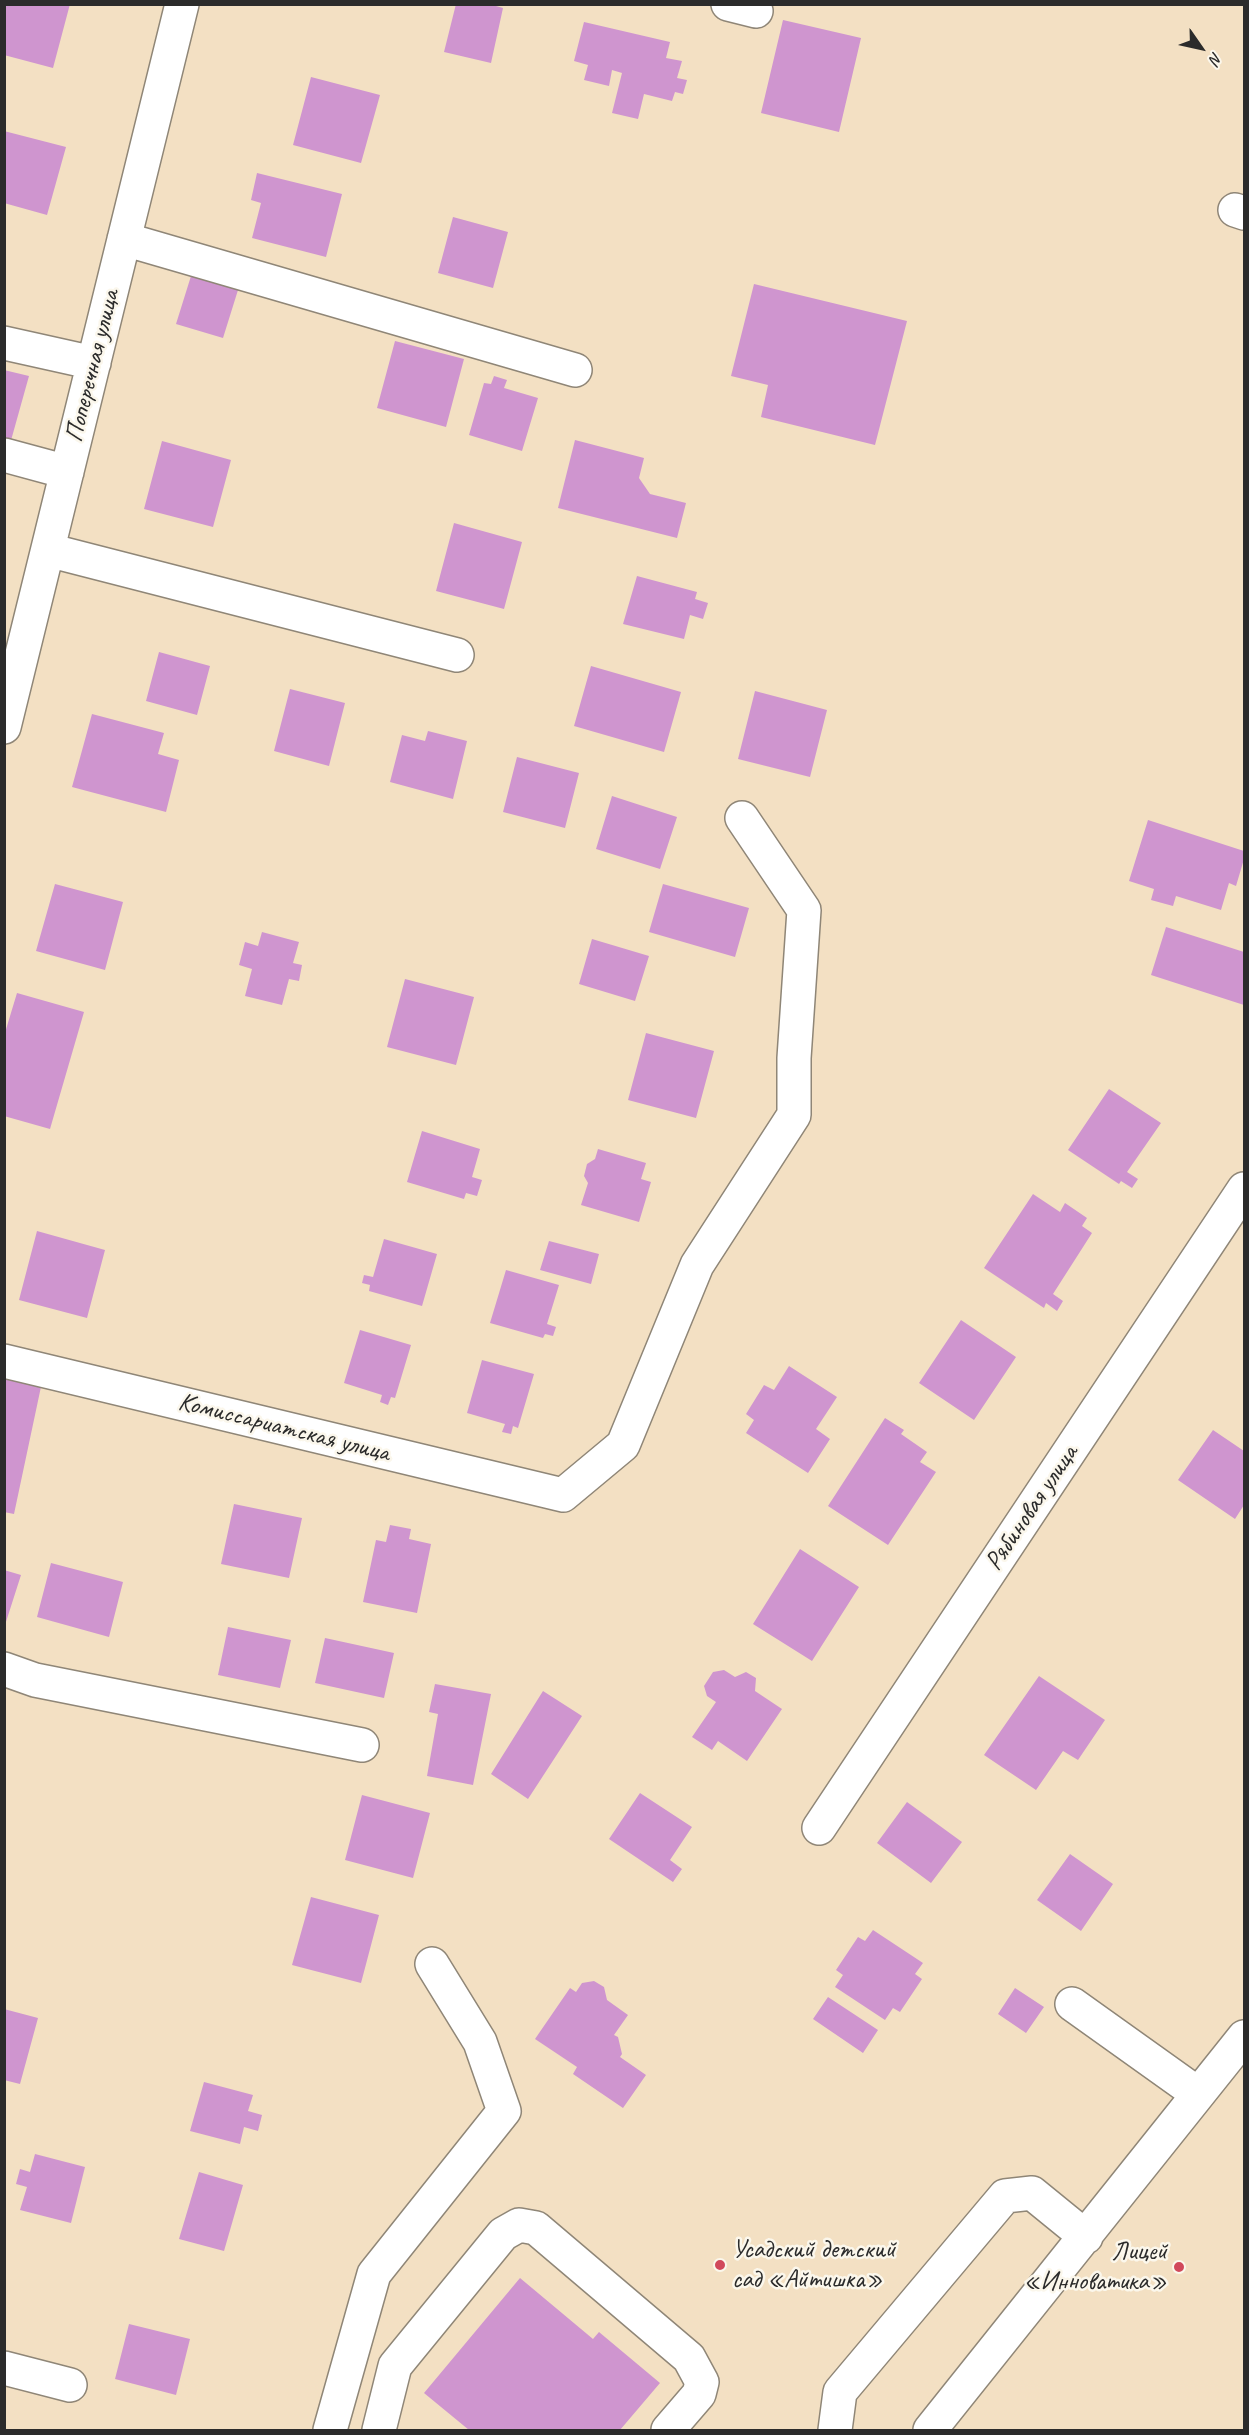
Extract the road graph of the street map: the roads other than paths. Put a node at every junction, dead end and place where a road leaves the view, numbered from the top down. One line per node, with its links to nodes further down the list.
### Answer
1 (182, 4): 2 (street, Поперечная улица)
2 (124, 239): 4 (street, Поперечная улица); 5 (street)
3 (4, 344): 4 (street)
4 (94, 363): 7 (street, Поперечная улица)
5 (575, 370)
6 (4, 455): 7 (street)
7 (67, 471): 8 (street, Поперечная улица)
8 (48, 550): 9 (street); 10 (street, Поперечная улица)
9 (457, 655)
10 (4, 727)
11 (742, 818): 13 (street, Комиссариатская улица)
12 (1245, 1189): 16 (street, Рябиновая улица)
13 (4, 1361)
14 (4, 1669): 15 (street)
15 (362, 1744)
16 (819, 1828)
17 (432, 1964): 24 (street)
18 (1072, 2004): 20 (street)
19 (1245, 2037): 20 (street)
20 (1198, 2094): 21 (street)
21 (1086, 2236): 27 (street); 28 (street)
22 (4, 2368): 23 (street)
23 (70, 2385)
24 (330, 2430)
25 (379, 2430): 26 (street)
26 (668, 2430)
27 (835, 2430)
28 (930, 2430)

